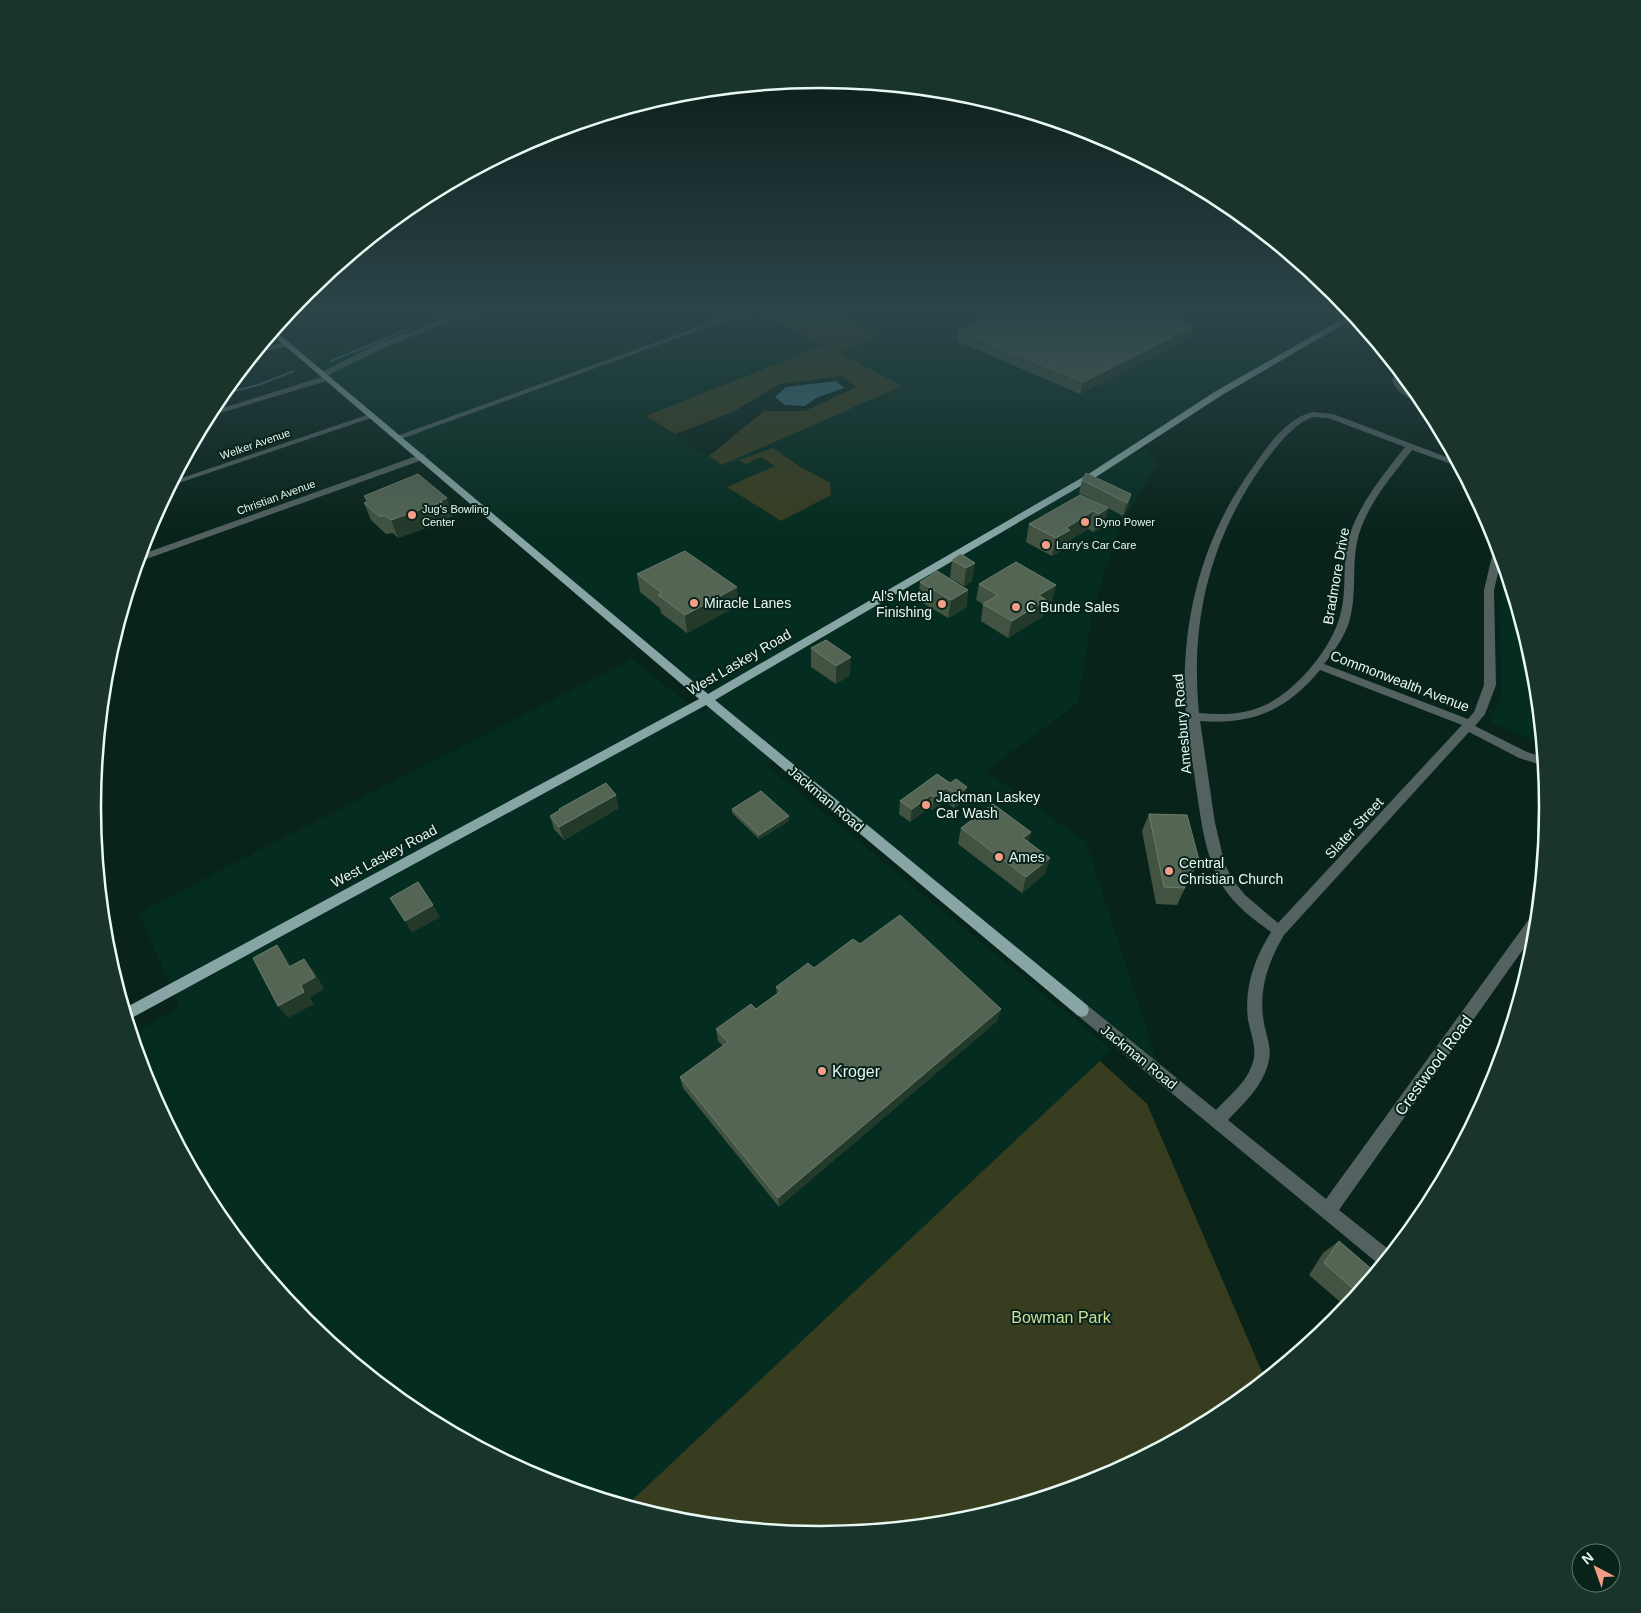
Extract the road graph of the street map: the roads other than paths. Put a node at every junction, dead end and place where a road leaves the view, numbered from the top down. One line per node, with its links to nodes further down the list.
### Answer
1 (300, 385): 7 (street)
2 (335, 385): 8 (main road, Jackman Road)
3 (540, 385): 9 (street)
4 (1232, 385): 17 (main road, West Laskey Road)
5 (1398, 385): 6 (street)
6 (1409, 394)
7 (220, 411)
8 (373, 416): 9 (main road, Jackman Road); 13 (street, Welker Avenue)
9 (398, 437): 11 (main road, Jackman Road)
10 (1410, 447): 12 (street, Amesbury Road); 16 (street, Bradmore Drive); 18 (street, Amesbury Road)
11 (422, 457): 14 (street, Christian Avenue); 17 (main road, Jackman Road)
12 (1452, 463)
13 (180, 481)
14 (147, 556)
15 (1496, 561): 19 (street, Slater Street)
16 (1319, 666): 18 (street, Bradmore Drive); 19 (street, Commonwealth Avenue)
17 (707, 700): 23 (main road, Jackman Road); 24 (main road, West Laskey Road)
18 (1192, 716): 21 (street, Amesbury Road)
19 (1470, 724): 20 (street, Commonwealth Avenue); 21 (street, Slater Street)
20 (1538, 759)
21 (1278, 930): 25 (street, Slater Street)
22 (1528, 931): 26 (street, Crestwood Road)
23 (1082, 1010): 25 (street, Jackman Road)
24 (132, 1011)
25 (1217, 1120): 26 (street, Jackman Road)
26 (1328, 1211): 27 (street, Jackman Road)
27 (1382, 1255)

